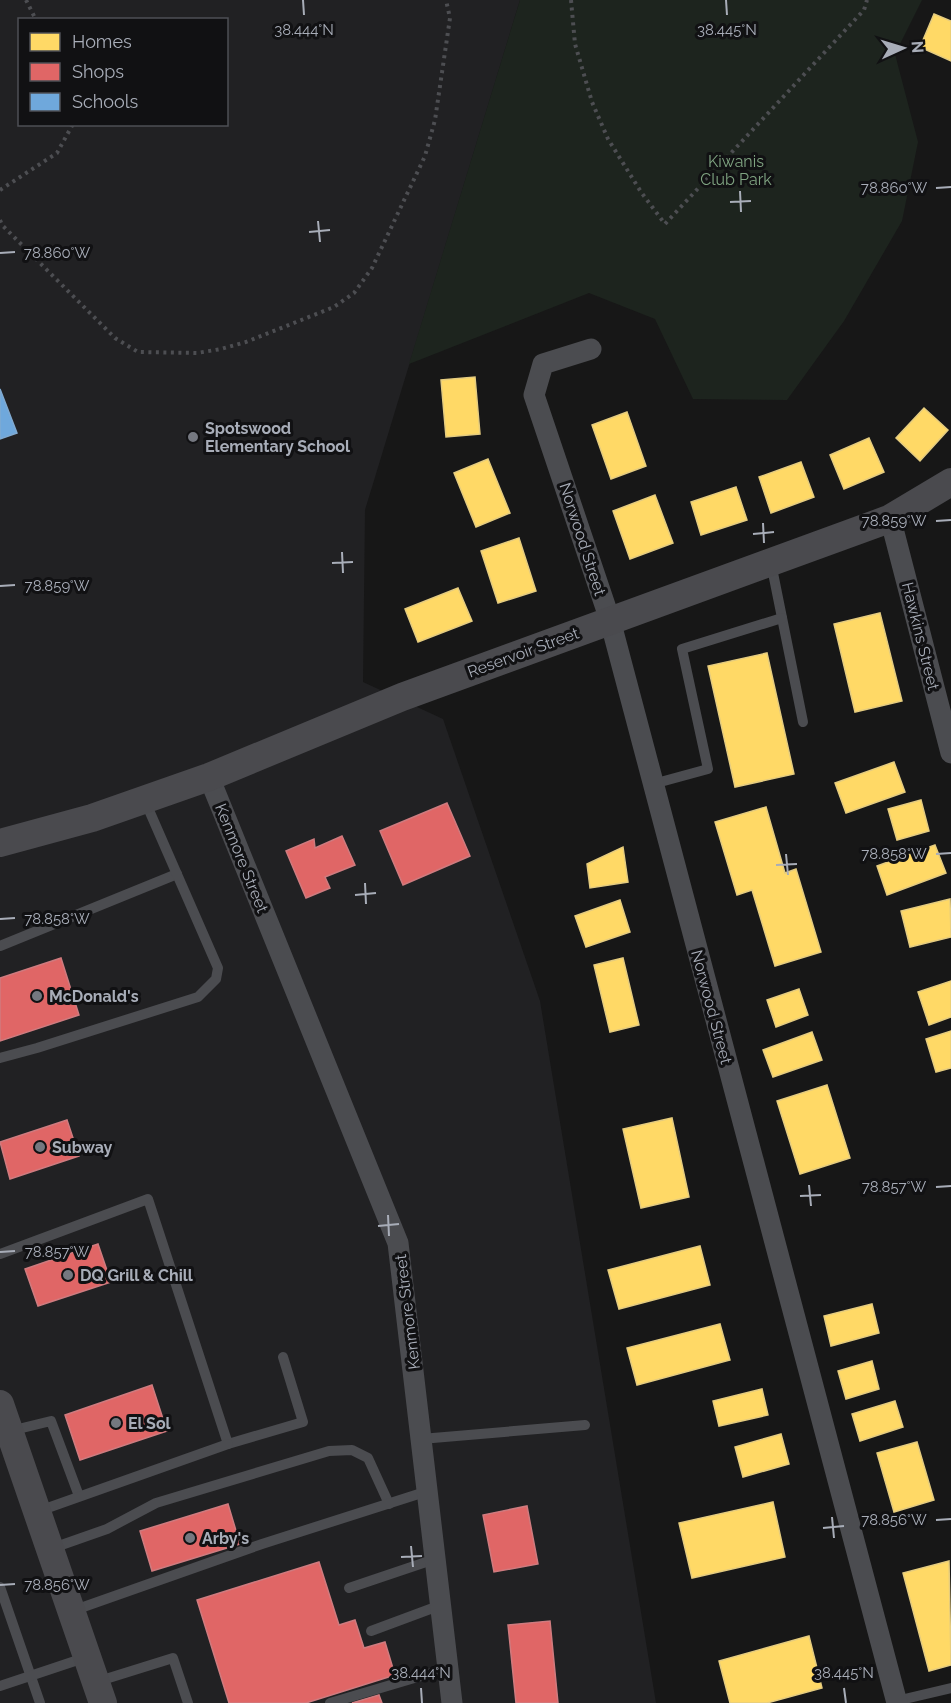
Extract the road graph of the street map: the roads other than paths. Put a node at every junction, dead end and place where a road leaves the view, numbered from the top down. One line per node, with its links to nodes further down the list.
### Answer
1 (591, 349): 6 (street, Norwood Street)
2 (951, 482): 3 (main road, Reservoir Street)
3 (888, 519): 4 (main road, Reservoir Street); 8 (street, Hawkins Street)
4 (771, 562): 5 (lane); 6 (main road, Reservoir Street)
5 (782, 618): 7 (lane); 10 (lane)
6 (610, 620): 9 (main road, Reservoir Street); 10 (street, Norwood Street)
7 (803, 722)
8 (951, 753)
9 (209, 777): 11 (main road, Reservoir Street); 23 (street, Kenmore Street)
10 (653, 784): 41 (street, Norwood Street)
11 (144, 799): 12 (main road, Reservoir Street); 15 (lane)
12 (92, 818): 13 (main road, Reservoir Street); 14 (main road, Reservoir Street)
13 (0, 824)
14 (0, 843)
15 (177, 874): 16 (lane); 17 (lane)
16 (0, 946)
17 (0, 1058)
18 (0, 1254): 24 (lane)
19 (283, 1357): 24 (lane)
20 (0, 1404): 22 (main road)
21 (585, 1425): 23 (lane)
22 (9, 1431): 26 (lane); 28 (main road)
23 (422, 1439): 25 (street, Kenmore Street)
24 (228, 1444): 26 (lane)
25 (428, 1491): 27 (lane); 30 (street, Kenmore Street)
26 (79, 1496): 28 (lane)
27 (389, 1504): 29 (lane); 34 (lane)
28 (37, 1511): 29 (main road)
29 (50, 1549): 34 (main road)
30 (435, 1559): 32 (lane); 33 (street, Kenmore Street)
31 (0, 1587): 37 (lane)
32 (349, 1588)
33 (441, 1605): 35 (lane); 36 (street, Kenmore Street)
34 (71, 1611): 38 (main road)
35 (371, 1631)
36 (448, 1668): 44 (lane); 45 (street, Kenmore Street)
37 (30, 1676): 38 (lane); 39 (lane); 42 (lane)
38 (96, 1680): 43 (lane)
39 (0, 1686)
40 (951, 1688): 41 (lane)
41 (896, 1702)
42 (39, 1703)
43 (188, 1703)
44 (330, 1703)
45 (452, 1703)

